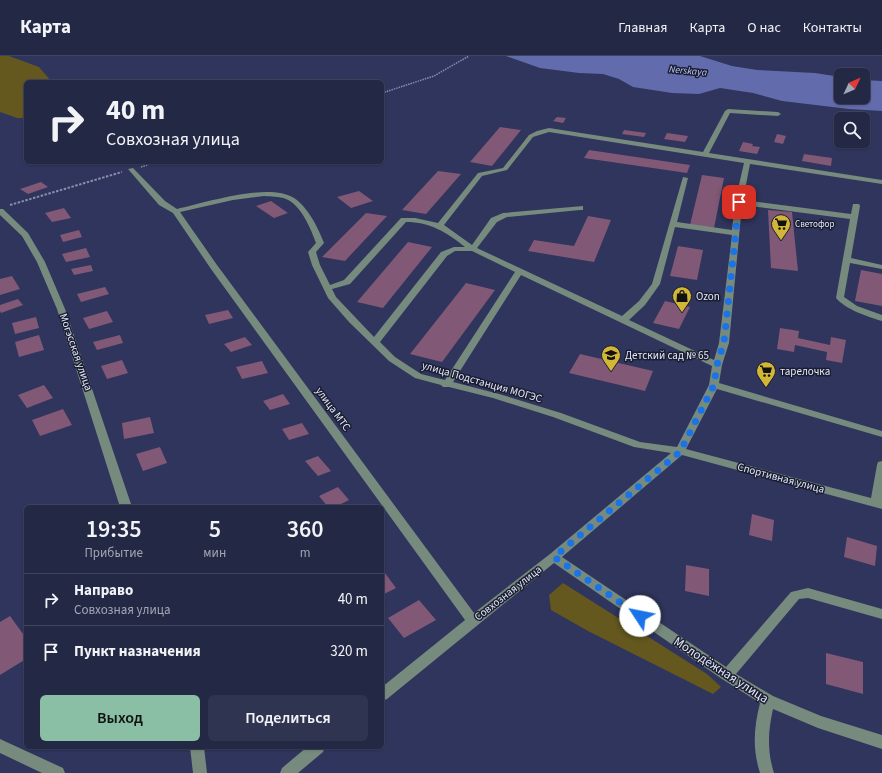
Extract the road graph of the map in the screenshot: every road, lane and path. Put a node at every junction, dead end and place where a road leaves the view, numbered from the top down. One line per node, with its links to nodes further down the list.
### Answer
1 (469, 56): 2 (path)
2 (384, 92)
3 (778, 114): 4 (street)
4 (705, 154): 5 (street); 17 (street)
5 (747, 163): 9 (street); 10 (street, Совхозная улица)
6 (150, 164): 7 (path)
7 (131, 170): 12 (path); 14 (street)
8 (685, 178): 16 (street)
9 (882, 182)
10 (739, 202): 15 (street); 18 (street, Совхозная улица)
11 (856, 206): 15 (street)
12 (4, 208): 34 (street, Могэсская улица)
13 (580, 208): 19 (street)
14 (176, 211): 23 (street, улица Подстанция МОГЭС); 37 (street, улица МТС)
15 (854, 217): 20 (street)
16 (672, 224): 18 (street); 25 (street)
17 (440, 225): 19 (street); 23 (street)
18 (736, 233): 27 (street, Совхозная улица)
19 (473, 248): 22 (street); 26 (street)
20 (847, 260): 21 (street); 24 (street)
21 (882, 267)
22 (520, 271): 25 (street); 28 (street)
23 (327, 288): 26 (street, улица Подстанция МОГЭС)
24 (882, 318)
25 (623, 320): 27 (street)
26 (375, 342): 28 (street, улица Подстанция МОГЭС)
27 (717, 365): 29 (street, Совхозная улица)
28 (446, 385): 31 (street, улица Подстанция МОГЭС)
29 (714, 385): 30 (street); 31 (street, Совхозная улица)
30 (882, 434)
31 (680, 452): 33 (street, Спортивная улица); 35 (street, Совхозная улица)
32 (882, 465): 33 (street)
33 (879, 504)
34 (125, 505)
35 (554, 557): 37 (street, Совхозная улица); 38 (street, Молодёжная улица)
36 (882, 614): 38 (street)
37 (473, 620): 39 (street, Совхозная улица)
38 (727, 675): 40 (street, Молодёжная улица)
39 (384, 693)
40 (768, 700): 41 (street, Молодёжная улица); 48 (street)
41 (882, 742)
42 (0, 746): 45 (street)
43 (197, 749): 46 (street)
44 (316, 749): 47 (street)
45 (58, 773)
46 (200, 773)
47 (287, 773)
48 (767, 773)

